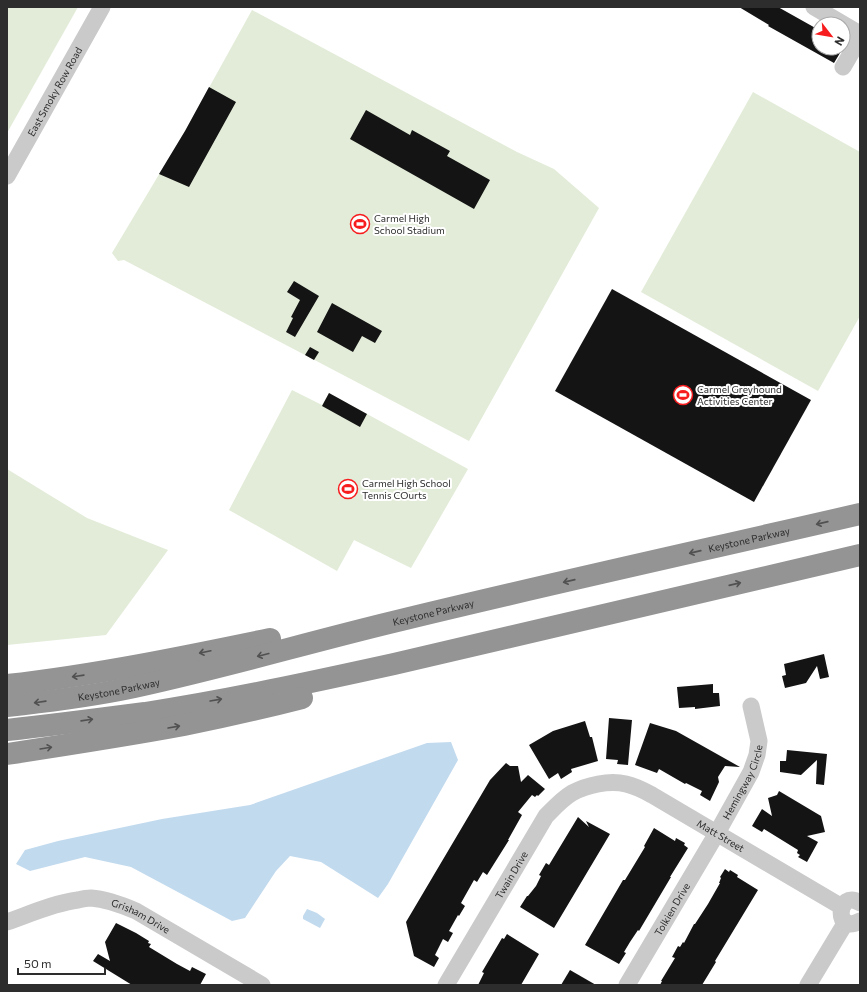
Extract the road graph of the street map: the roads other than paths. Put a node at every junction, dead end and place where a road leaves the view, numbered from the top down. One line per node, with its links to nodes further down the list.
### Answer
1 (102, 7): 6 (street, East Smoky Row Road)
2 (814, 7): 3 (street)
3 (860, 34)
4 (860, 38): 5 (street)
5 (843, 67)
6 (7, 176)
7 (860, 514): 10 (highway, Keystone Parkway, one-way to 10)
8 (860, 555): 9 (highway, one-way to 8)
9 (684, 596): 14 (highway, one-way to 9); 15 (highway, one-way to 9)
10 (478, 602): 11 (highway, one-way to 11); 12 (highway, Keystone Parkway, one-way to 12)
11 (7, 685)
12 (7, 706)
13 (751, 706): 17 (street, Hemingway Circle)
14 (7, 730)
15 (7, 754)
16 (594, 785): 17 (street, Matt Street); 22 (street, Twain Drive)
17 (717, 833): 19 (street, Matt Street); 23 (street, Tolkien Drive)
18 (860, 902): 19 (street)
19 (849, 917): 24 (street)
20 (7, 922): 21 (street, Grisham Drive)
21 (262, 985)
22 (446, 985)
23 (627, 985)
24 (808, 985)

